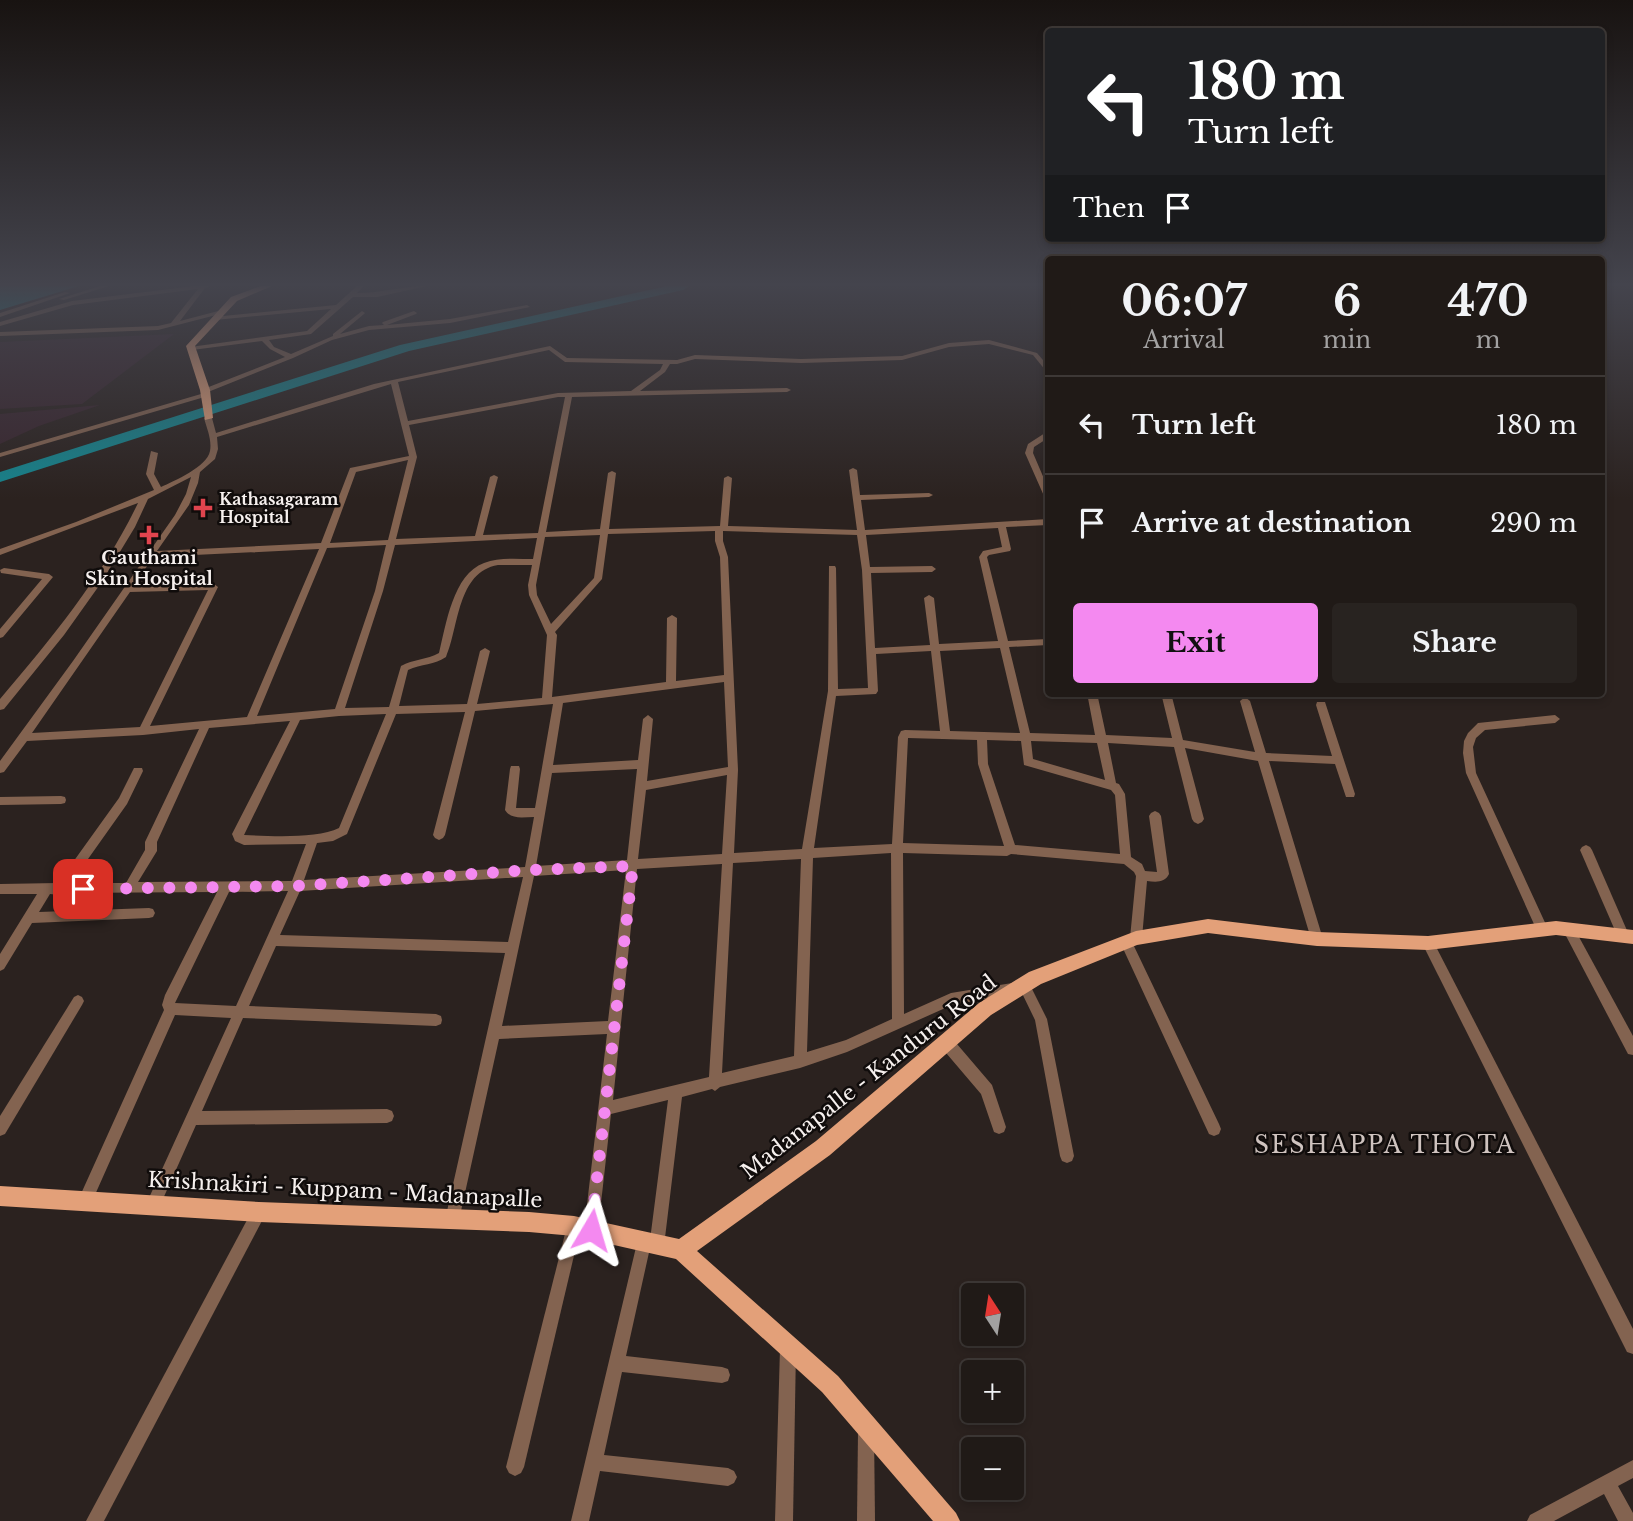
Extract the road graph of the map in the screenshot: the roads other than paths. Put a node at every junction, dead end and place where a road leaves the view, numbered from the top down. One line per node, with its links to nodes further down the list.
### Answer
1 (194, 357): 9 (main road)
2 (291, 357): 9 (street)
3 (509, 357): 7 (street)
4 (561, 357): 6 (street)
5 (906, 357): 6 (street)
6 (667, 362): 11 (street)
7 (394, 382): 13 (street); 14 (street)
8 (787, 390): 11 (street)
9 (204, 394): 12 (main road); 17 (street)
10 (569, 394): 11 (street); 13 (street); 34 (street)
11 (632, 394)
12 (208, 418): 14 (street)
13 (404, 424): 18 (street)
14 (213, 436): 20 (street)
15 (1045, 437): 24 (street)
16 (154, 453): 25 (street)
17 (0, 455)
18 (413, 457): 36 (street); 37 (street)
19 (853, 470): 28 (street)
20 (196, 472): 25 (street); 39 (street)
21 (612, 473): 32 (street)
22 (494, 477): 35 (street)
23 (728, 478): 31 (street)
24 (1045, 486)
25 (159, 491): 27 (street)
26 (929, 495): 28 (street)
27 (144, 498): 38 (street); 64 (street)
28 (858, 498): 33 (street)
29 (1045, 522): 30 (street)
30 (1001, 524): 33 (street); 51 (street)
31 (722, 528): 32 (street); 33 (street); 55 (street)
32 (603, 532): 34 (street); 48 (street)
33 (862, 533): 43 (street)
34 (539, 535): 35 (street); 40 (street)
35 (478, 539): 36 (street)
36 (392, 543): 37 (street); 67 (street)
37 (324, 546): 39 (street); 71 (street)
38 (0, 552)
39 (151, 554): 45 (street)
40 (535, 562): 48 (street); 66 (street)
41 (832, 568): 57 (street)
42 (932, 569): 43 (street)
43 (866, 570): 53 (street)
44 (1, 571): 49 (street)
45 (128, 589): 73 (street); 76 (street)
46 (929, 598): 52 (street)
47 (672, 618): 56 (street)
48 (551, 630): 61 (street)
49 (0, 635)
50 (1045, 642): 51 (street)
51 (1005, 644): 52 (street); 77 (street)
52 (937, 648): 53 (street); 74 (street)
53 (873, 651): 57 (street)
54 (485, 652): 65 (street)
55 (728, 678): 56 (street); 86 (street)
56 (671, 685): 60 (street)
57 (833, 692): 101 (street)
58 (1092, 697): 78 (street)
59 (1167, 697): 79 (street)
60 (559, 700): 61 (street); 85 (street)
61 (547, 701): 65 (street)
62 (1245, 701): 80 (street)
63 (1321, 705): 81 (street)
64 (0, 706)
65 (469, 708): 66 (street); 96 (street)
66 (393, 710): 67 (street); 97 (street)
67 (339, 712): 68 (street)
68 (297, 716): 71 (street); 97 (street)
69 (648, 719): 82 (street)
70 (1555, 719): 115 (street)
71 (250, 720): 72 (street)
72 (205, 724): 73 (street); 109 (street)
73 (143, 731): 76 (street)
74 (945, 733): 75 (street); 98 (street)
75 (982, 735): 77 (street); 99 (street)
76 (24, 737): 83 (street)
77 (1026, 737): 78 (street); 88 (street)
78 (1100, 738): 79 (street); 88 (street)
79 (1178, 743): 80 (street); 95 (street)
80 (1261, 757): 81 (street); 118 (street)
81 (1339, 760): 90 (street)
82 (644, 764): 85 (street); 89 (street)
83 (0, 769)
84 (515, 769): 93 (street)
85 (548, 769): 93 (street)
86 (733, 770): 89 (street); 103 (street)
87 (138, 771): 112 (street)
88 (1111, 785): 102 (street)
89 (642, 786): 104 (street)
90 (1350, 794)
91 (61, 800): 92 (street)
92 (0, 801)
93 (540, 811): 105 (street)
94 (1156, 816): 106 (street)
95 (1198, 819)
96 (439, 835)
97 (313, 839): 107 (street)
98 (897, 848): 99 (street); 101 (street); 129 (street)
99 (1010, 849): 102 (street)
100 (1586, 850): 117 (street)
101 (807, 856): 103 (street); 134 (street)
102 (1126, 859): 106 (street)
103 (729, 861): 104 (street); 135 (street)
104 (633, 866): 105 (street); 130 (street)
105 (530, 870): 107 (street); 122 (street)
106 (1142, 876): 120 (street)
107 (296, 886): 108 (street); 119 (street)
108 (225, 888): 109 (street); 126 (street)
109 (128, 889): 112 (street)
110 (0, 890): 111 (street)
111 (46, 890): 112 (street); 114 (street)
112 (60, 890)
113 (149, 913): 114 (street)
114 (28, 918): 123 (street)
115 (1542, 929): 116 (main road, Madanapalle - Kanduru Road); 121 (main road, Madanapalle - Kanduru Road)
116 (1569, 930): 117 (main road, Madanapalle - Kanduru Road); 133 (street)
117 (1628, 936)
118 (1317, 939): 120 (main road, Madanapalle - Kanduru Road); 121 (main road, Madanapalle - Kanduru Road)
119 (271, 940): 122 (street); 127 (street)
120 (1131, 940): 124 (main road, Madanapalle - Kanduru Road); 142 (street)
121 (1428, 943): 153 (street)
122 (513, 948): 131 (street)
123 (0, 965)
124 (1021, 987): 129 (street); 132 (main road, Madanapalle - Kanduru Road); 143 (street)
125 (78, 1001): 141 (street)
126 (171, 1009): 127 (street); 145 (street)
127 (240, 1014): 128 (street); 139 (street)
128 (436, 1020)
129 (898, 1022): 134 (street)
130 (615, 1027): 131 (street); 137 (street)
131 (494, 1033): 148 (street)
132 (946, 1042): 140 (street); 151 (main road, Madanapalle - Kanduru Road)
133 (1633, 1049)
134 (800, 1061): 135 (street)
135 (715, 1084): 136 (street)
136 (676, 1093): 137 (street); 150 (street)
137 (605, 1109): 149 (street)
138 (387, 1116): 139 (street)
139 (191, 1118): 146 (street)
140 (999, 1127)
141 (0, 1129)
142 (1214, 1129)
143 (1067, 1156)
144 (0, 1196): 145 (main road, Krishnakiri - Kuppam - Madanapalle)
145 (85, 1201): 146 (main road, Krishnakiri - Kuppam - Madanapalle)
146 (153, 1205): 147 (main road, Krishnakiri - Kuppam - Madanapalle)
147 (259, 1212): 148 (main road, Krishnakiri - Kuppam - Madanapalle); 162 (street)
148 (452, 1220): 149 (main road, Krishnakiri - Kuppam - Madanapalle)
149 (582, 1228): 150 (main road, Krishnakiri - Kuppam - Madanapalle); 158 (street)
150 (651, 1245): 151 (main road, Krishnakiri - Kuppam - Madanapalle); 154 (street)
151 (681, 1250): 152 (main road)
152 (788, 1346): 156 (main road); 164 (street)
153 (1633, 1346)
154 (616, 1363): 155 (street); 157 (street)
155 (722, 1375)
156 (866, 1425): 165 (street); 166 (main road)
157 (594, 1462): 160 (street); 163 (street)
158 (515, 1467)
159 (1633, 1469): 161 (street)
160 (728, 1477)
161 (1607, 1483): 167 (street); 168 (street)
162 (95, 1521)
163 (580, 1521)
164 (784, 1521)
165 (866, 1521)
166 (948, 1521)
167 (1536, 1521)
168 (1628, 1521)

